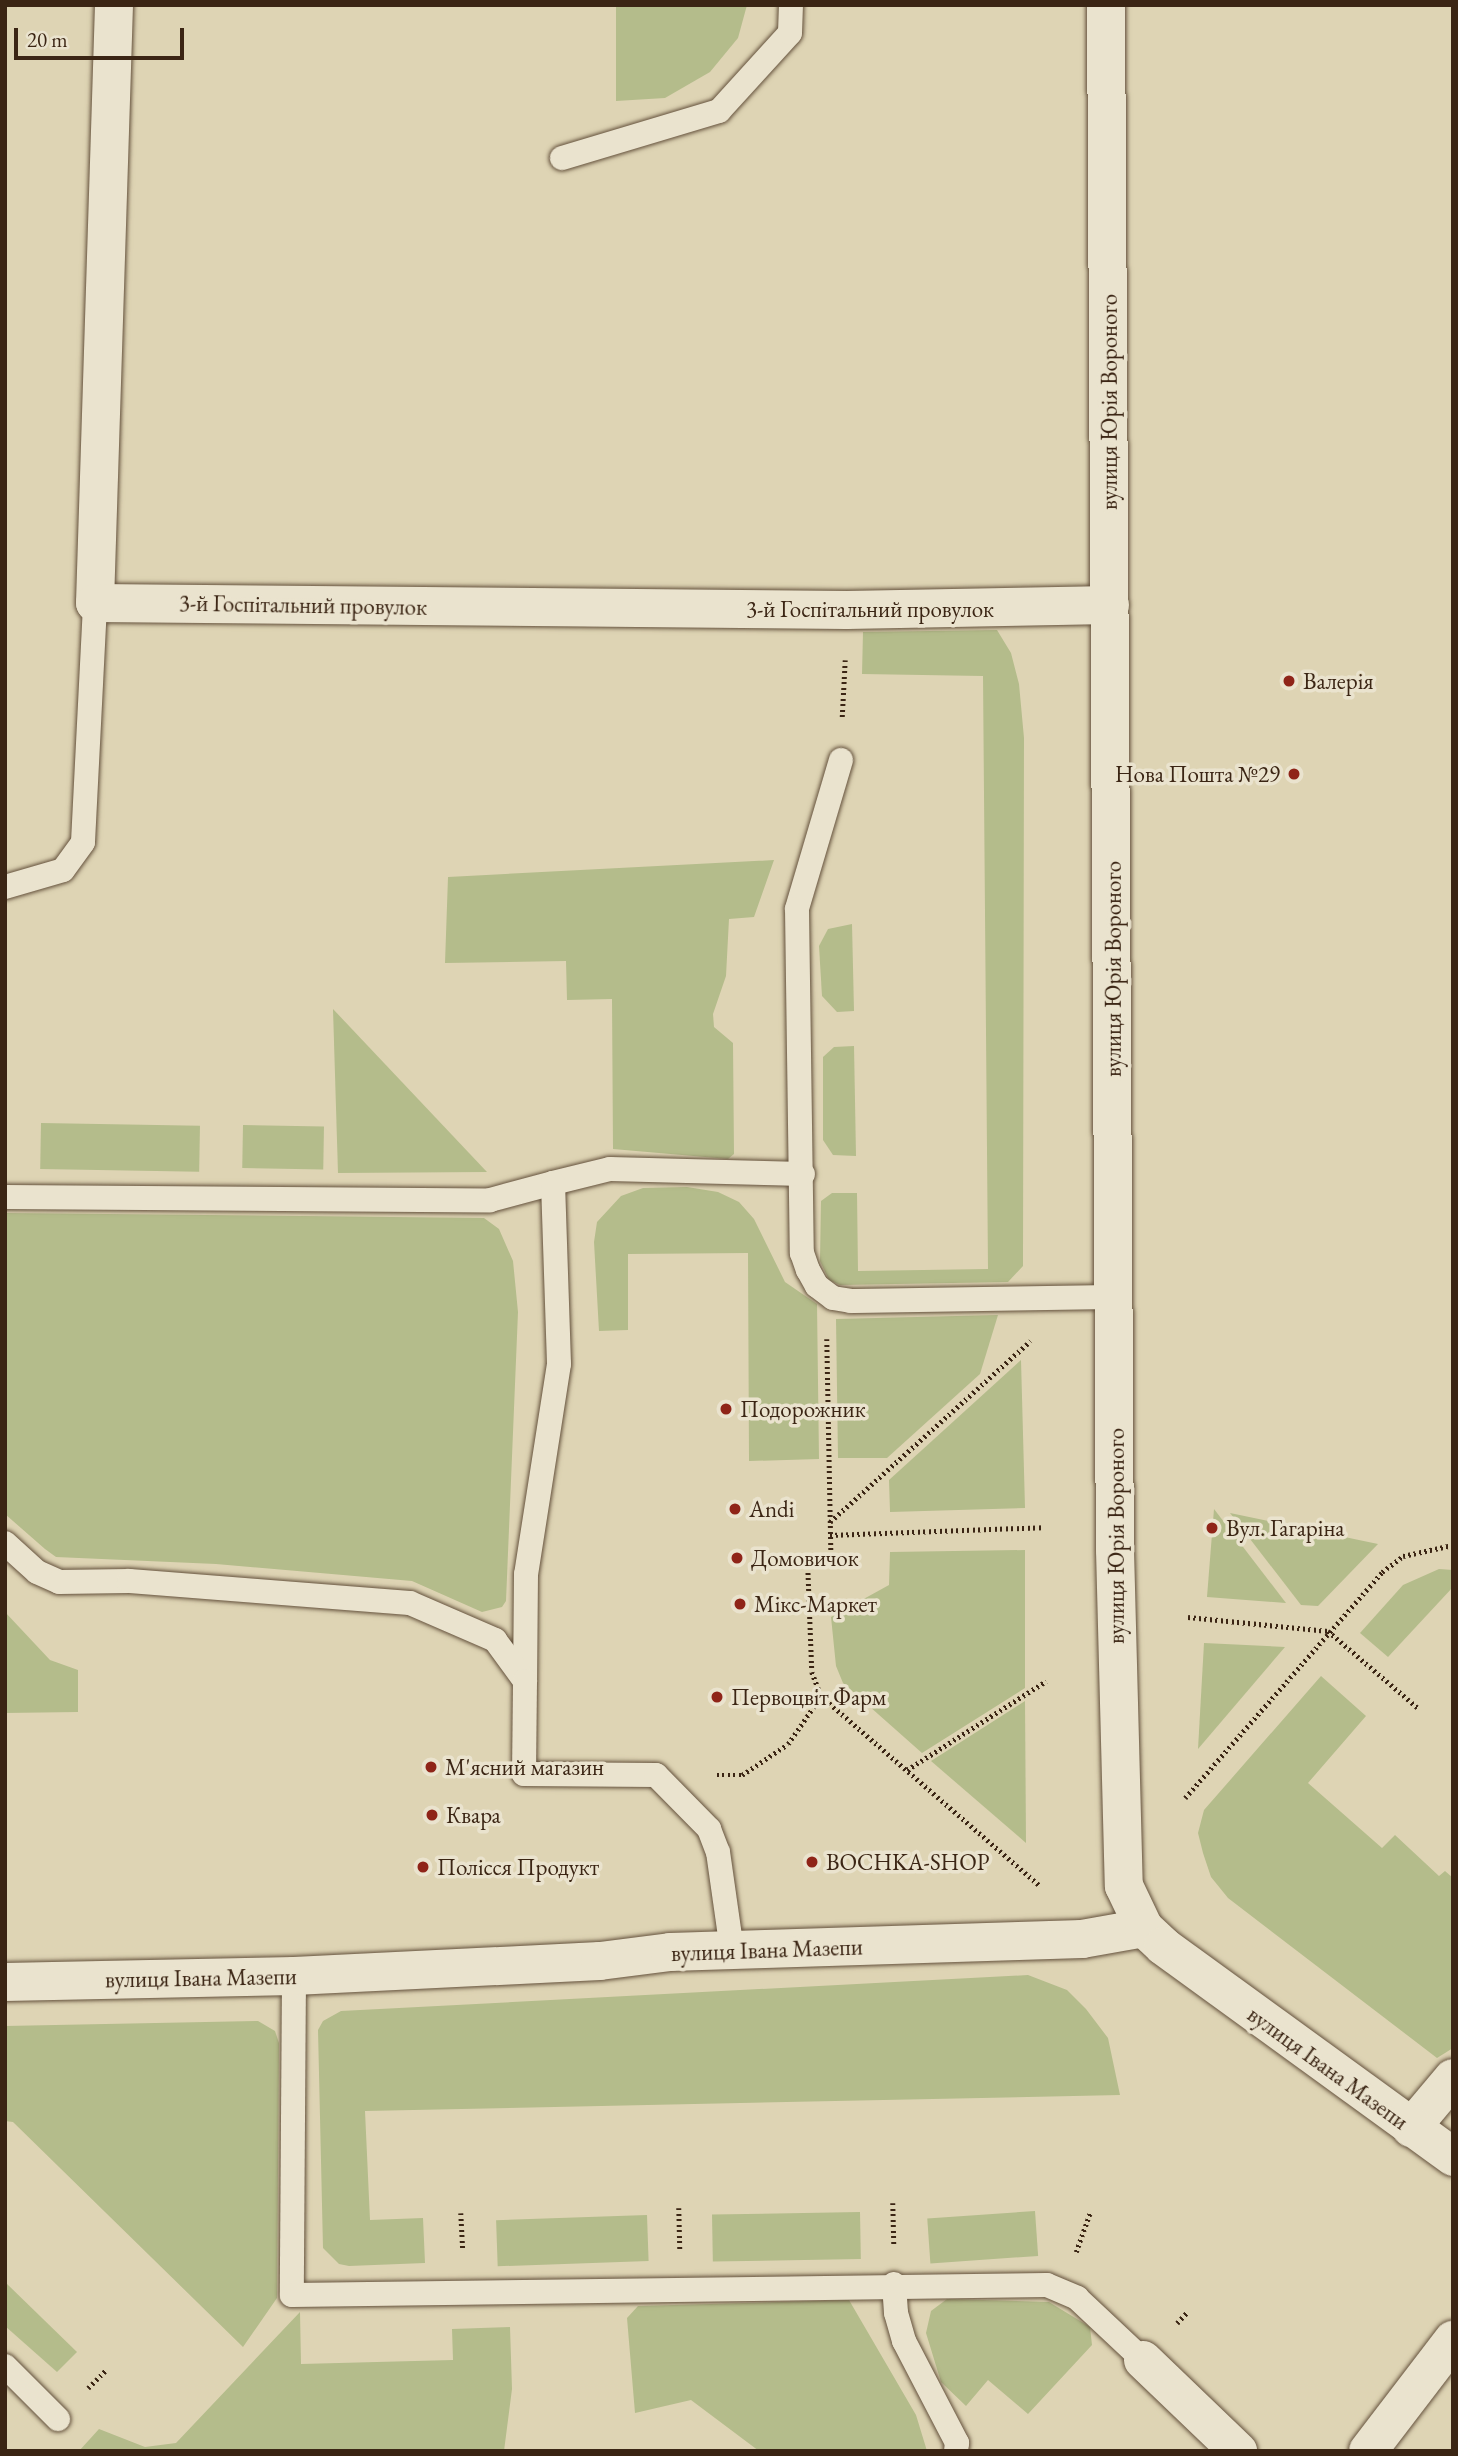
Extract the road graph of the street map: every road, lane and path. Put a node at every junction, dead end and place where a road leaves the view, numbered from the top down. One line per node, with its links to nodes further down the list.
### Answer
1 (114, 5): 5 (street)
2 (790, 5): 4 (lane)
3 (1106, 5): 6 (street, вулиця Юрія Вороного)
4 (562, 158)
5 (94, 603): 7 (street, 3-й Госпітальний провулок); 9 (lane)
6 (1110, 606): 7 (street, 3-й Госпітальний провулок); 14 (street, вулиця Юрія Вороного)
7 (847, 610): 8 (path)
8 (841, 761): 10 (lane)
9 (5, 887)
10 (803, 1174): 11 (lane); 13 (lane)
11 (553, 1184): 12 (lane); 23 (lane)
12 (5, 1197)
13 (826, 1293): 14 (lane); 16 (path)
14 (1115, 1297): 31 (street, вулиця Юрія Вороного)
15 (1041, 1331): 16 (path)
16 (830, 1522): 18 (path)
17 (1044, 1527): 18 (path)
18 (830, 1535): 25 (path)
19 (5, 1543): 23 (lane)
20 (1453, 1545): 22 (path)
21 (1188, 1617): 22 (path)
22 (1328, 1631): 26 (path); 29 (path)
23 (525, 1681): 28 (lane)
24 (1046, 1681): 27 (path)
25 (821, 1696): 27 (path); 28 (path)
26 (1418, 1708)
27 (907, 1770): 30 (path)
28 (656, 1775): 32 (lane)
29 (1185, 1798)
30 (1040, 1886)
31 (1143, 1928): 32 (street, вулиця Івана Мазепи); 36 (street, вулиця Івана Мазепи)
32 (732, 1950): 33 (street, вулиця Івана Мазепи)
33 (294, 1976): 34 (street, вулиця Івана Мазепи); 38 (lane)
34 (5, 1983)
35 (1453, 2078): 36 (street)
36 (1411, 2128): 37 (street, вулиця Івана Мазепи)
37 (1453, 2157)
38 (894, 2284): 40 (lane); 43 (lane)
39 (1453, 2340): 45 (street)
40 (1143, 2360): 44 (street)
41 (5, 2366): 42 (lane)
42 (58, 2418)
43 (956, 2451)
44 (1238, 2451)
45 (1368, 2451)

